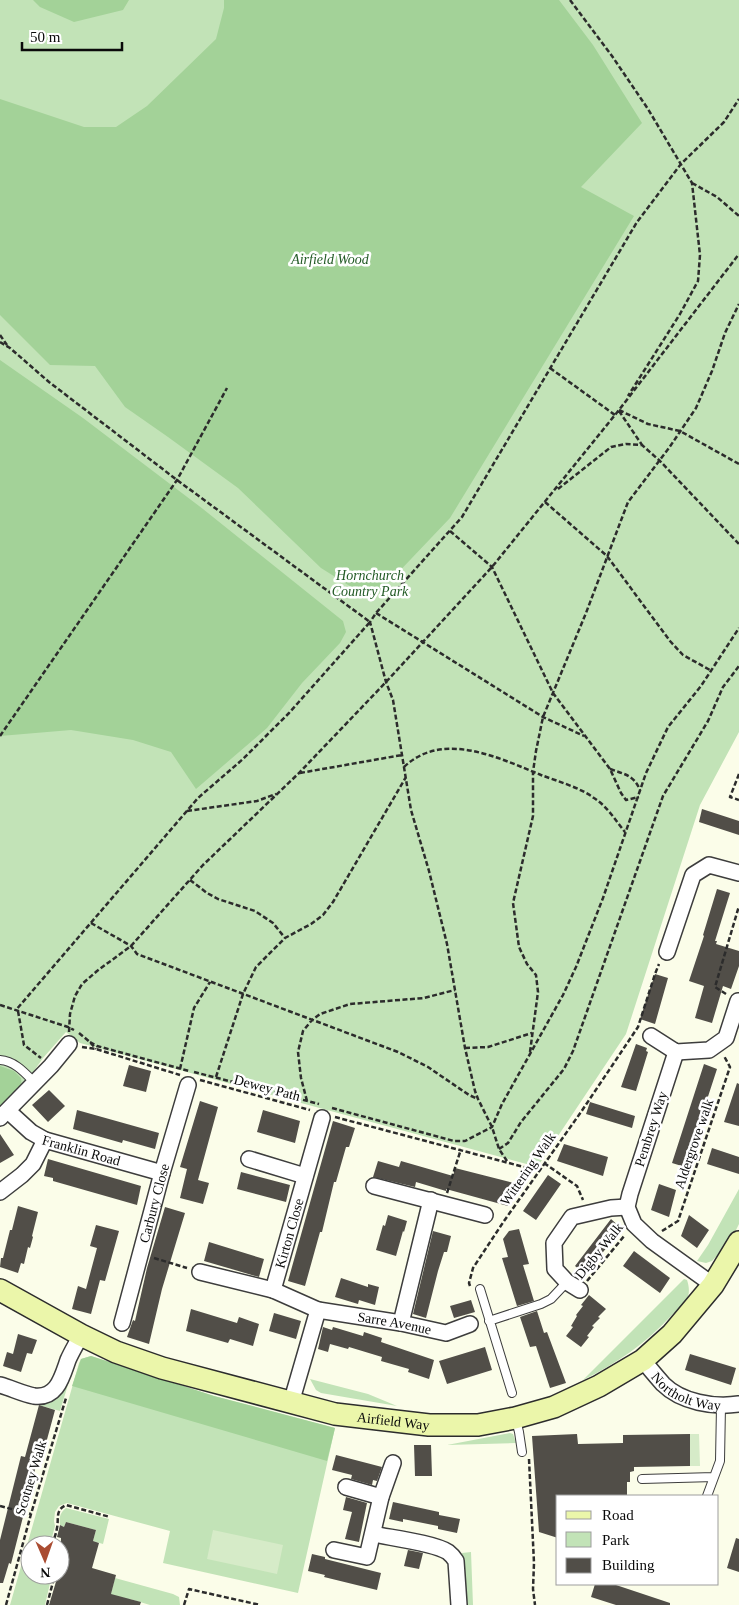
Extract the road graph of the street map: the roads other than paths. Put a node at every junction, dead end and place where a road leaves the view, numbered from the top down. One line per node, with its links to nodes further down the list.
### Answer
1 (739, 873): 2 (street)
2 (669, 947)
3 (738, 999): 6 (street)
4 (650, 1036): 6 (street)
5 (69, 1044): 9 (street)
6 (676, 1052): 19 (street, Pembrey Way)
7 (0, 1060): 9 (lane)
8 (190, 1080): 14 (street, Carbury Close)
9 (35, 1083): 10 (street)
10 (4, 1115): 12 (street, Franklin Road)
11 (323, 1115): 15 (street, Kirton Close)
12 (45, 1140): 14 (street, Franklin Road); 17 (street)
13 (249, 1159): 15 (street)
14 (162, 1173): 30 (street, Carbury Close)
15 (305, 1176): 27 (street, Kirton Close)
16 (374, 1186): 18 (street)
17 (0, 1192)
18 (437, 1202): 20 (street); 31 (street)
19 (627, 1207): 23 (street); 24 (street)
20 (486, 1215)
21 (739, 1242): 23 (street, Airfield Way)
22 (200, 1272): 27 (street, Sarre Avenue)
23 (713, 1284): 34 (street, Airfield Way)
24 (573, 1286): 29 (lane)
25 (480, 1289): 29 (lane)
26 (0, 1290): 33 (street, Airfield Way)
27 (273, 1290): 28 (street, Sarre Avenue)
28 (318, 1310): 31 (street, Sarre Avenue); 37 (street)
29 (489, 1321): 36 (lane)
30 (122, 1323)
31 (401, 1323): 32 (street, Sarre Avenue)
32 (470, 1324)
33 (81, 1335): 35 (street); 37 (street, Airfield Way)
34 (643, 1360): 39 (street, Northolt Way); 40 (street, Airfield Way)
35 (0, 1385)
36 (512, 1392)
37 (291, 1403): 40 (street, Airfield Way)
38 (739, 1404): 39 (street, Northolt Way)
39 (721, 1406): 43 (lane)
40 (515, 1418): 41 (lane)
41 (525, 1453)
42 (393, 1463): 47 (street)
43 (714, 1477): 44 (lane); 46 (lane)
44 (642, 1479)
45 (346, 1487): 47 (street)
46 (707, 1495)
47 (381, 1497): 48 (street)
48 (373, 1534): 49 (street); 50 (street)
49 (334, 1550)
50 (459, 1605)

